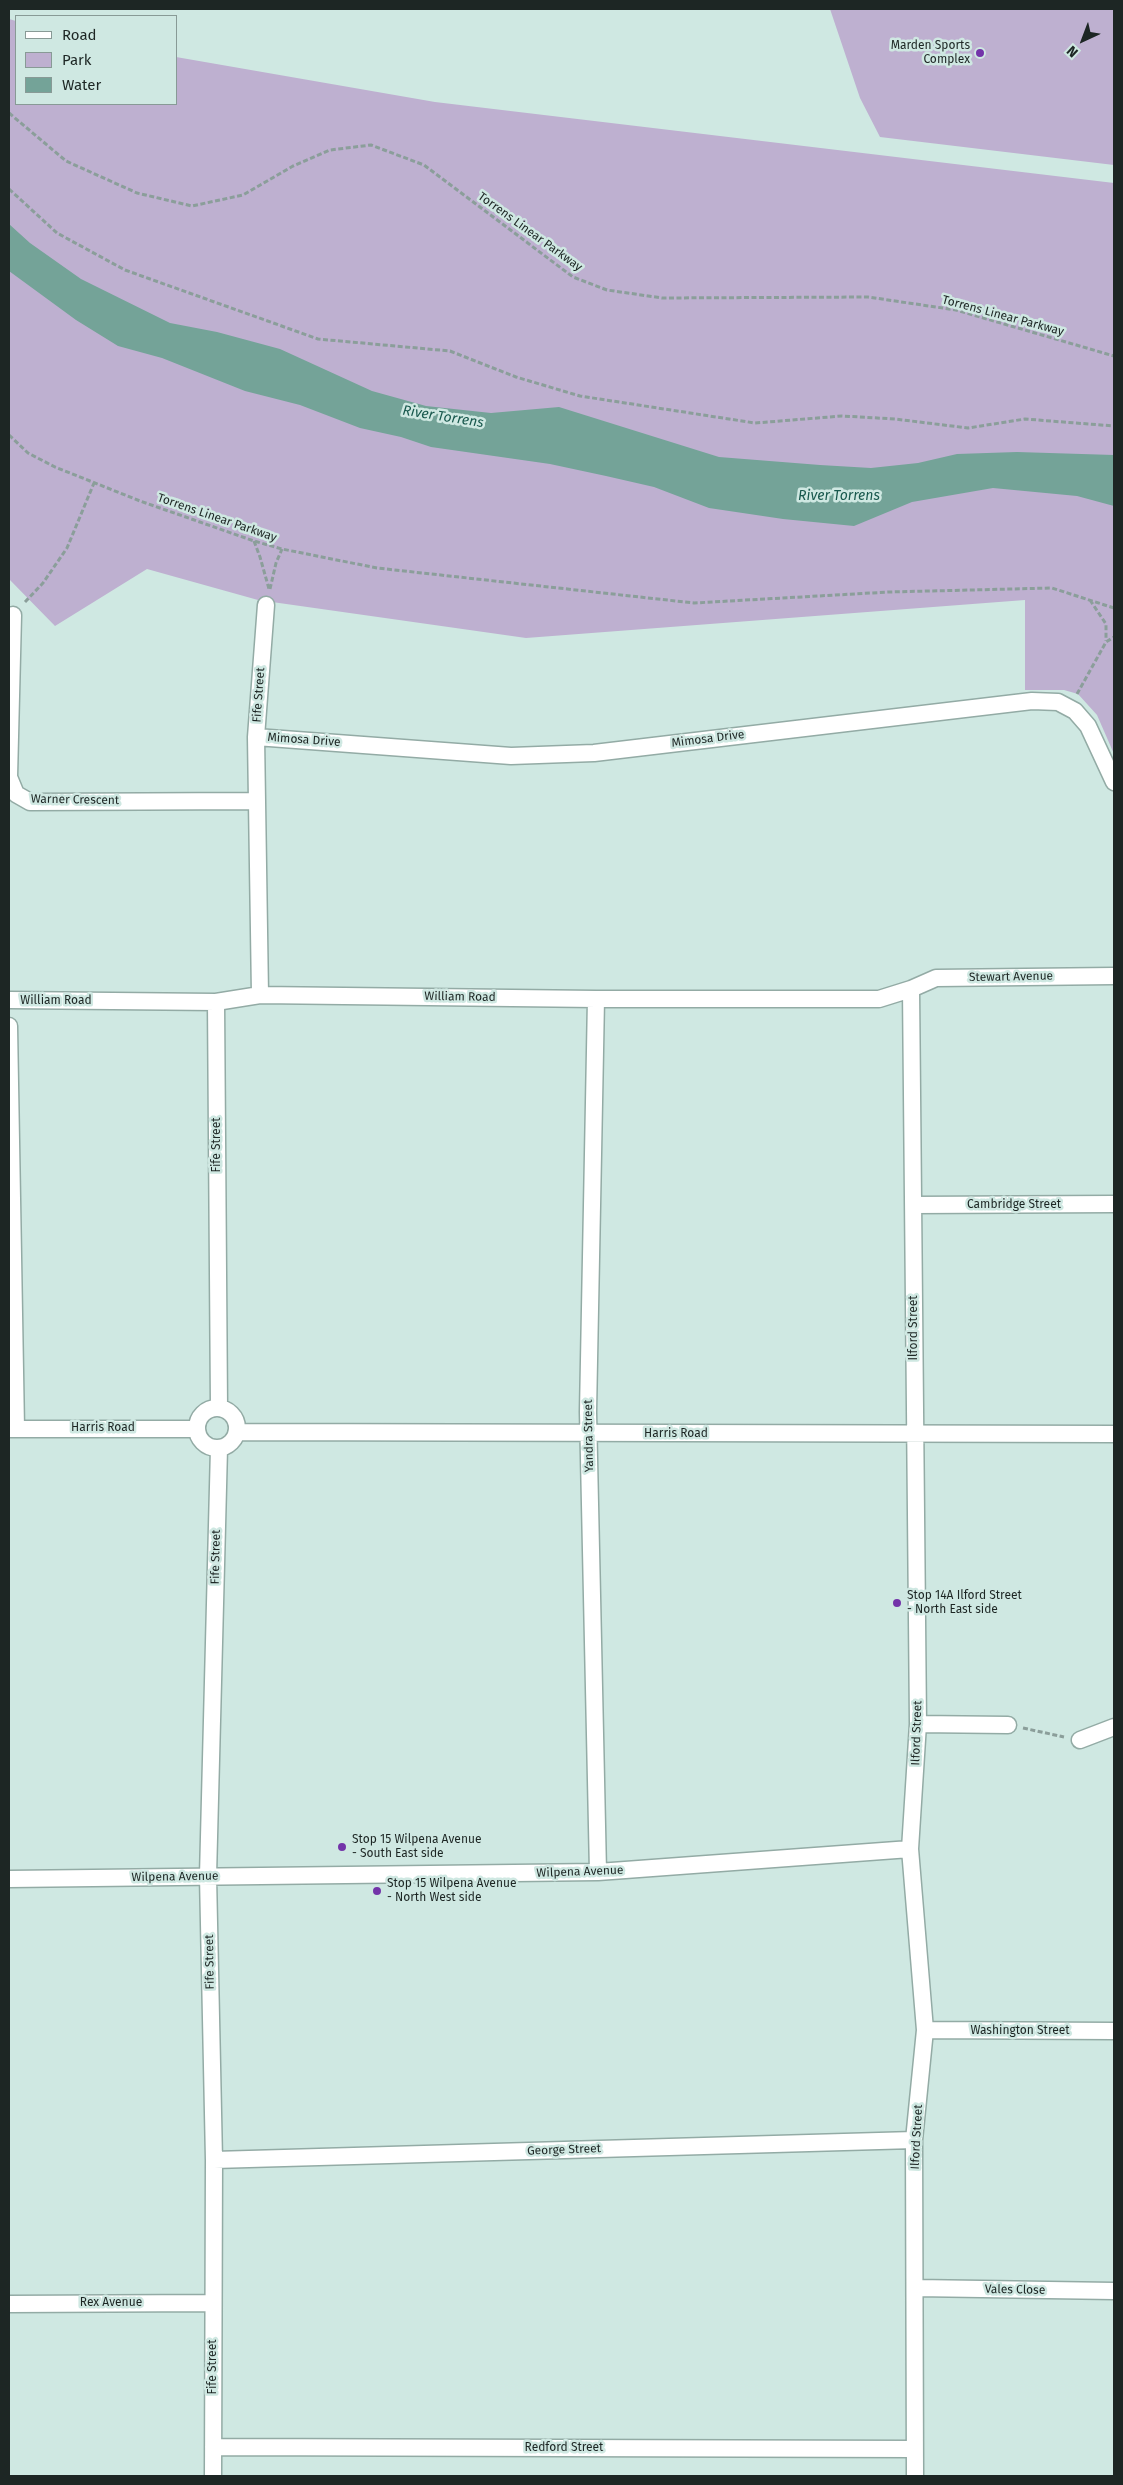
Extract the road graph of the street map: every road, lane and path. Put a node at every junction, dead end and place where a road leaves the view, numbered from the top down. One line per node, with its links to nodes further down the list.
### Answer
1 (9, 113): 3 (path, Torrens Linear Parkway)
2 (9, 188): 4 (path)
3 (1114, 356)
4 (1114, 426)
5 (9, 435): 6 (path, Torrens Linear Parkway)
6 (94, 483): 7 (path, Torrens Linear Parkway); 12 (path)
7 (254, 541): 8 (path, Torrens Linear Parkway); 8 (path)
8 (282, 549): 9 (path, Torrens Linear Parkway)
9 (1090, 600): 11 (path, Torrens Linear Parkway); 14 (path)
10 (266, 605): 16 (street, Fife Street)
11 (1114, 608)
12 (13, 615): 18 (street, Warner Crescent)
13 (1114, 637): 14 (path)
14 (1106, 642): 15 (path)
15 (1070, 708): 16 (street, Mimosa Drive); 17 (street, Mimosa Drive)
16 (256, 737): 18 (street, Fife Street)
17 (1114, 782)
18 (256, 801): 21 (street, Fife Street)
19 (1114, 976): 20 (street, Stewart Avenue)
20 (911, 989): 22 (street, William Road); 27 (street, Ilford Street)
21 (260, 995): 22 (street, William Road); 24 (street, William Road)
22 (596, 999): 32 (street, Yandra Street)
23 (9, 1000): 24 (street, William Road)
24 (216, 1002): 28 (street, Fife Street)
25 (9, 1026): 29 (street)
26 (1114, 1204): 27 (street, Cambridge Street)
27 (914, 1205): 34 (street, Ilford Street)
28 (219, 1408): 30 (street); 31 (street)
29 (12, 1429): 30 (street, Harris Road)
30 (197, 1429): 35 (street)
31 (237, 1432): 32 (street, Harris Road); 35 (street)
32 (588, 1434): 34 (street, Harris Road); 41 (street, Yandra Street)
33 (1114, 1434): 34 (street, Harris Road)
34 (914, 1435): 36 (street, Ilford Street)
35 (219, 1448): 42 (street, Fife Street)
36 (918, 1724): 37 (street); 40 (street, Ilford Street)
37 (1008, 1725): 39 (path)
38 (1114, 1727): 39 (street)
39 (1080, 1740)
40 (910, 1849): 41 (street, Wilpena Avenue); 44 (street, Ilford Street)
41 (598, 1872): 42 (street, Wilpena Avenue)
42 (208, 1876): 43 (street, Wilpena Avenue); 47 (street, Fife Street)
43 (9, 1879)
44 (925, 2030): 45 (street, Washington Street); 46 (street, Ilford Street)
45 (1114, 2031)
46 (914, 2140): 47 (street, George Street); 48 (street, Ilford Street)
47 (214, 2160): 50 (street, Fife Street)
48 (916, 2288): 49 (street, Vales Close); 53 (street, Ilford Street)
49 (1114, 2291)
50 (213, 2303): 51 (street, Rex Avenue); 52 (street, Fife Street)
51 (9, 2304)
52 (213, 2447): 53 (street, Redford Street); 54 (street, Fife Street)
53 (914, 2449): 55 (street, Ilford Street)
54 (213, 2476)
55 (915, 2476)

